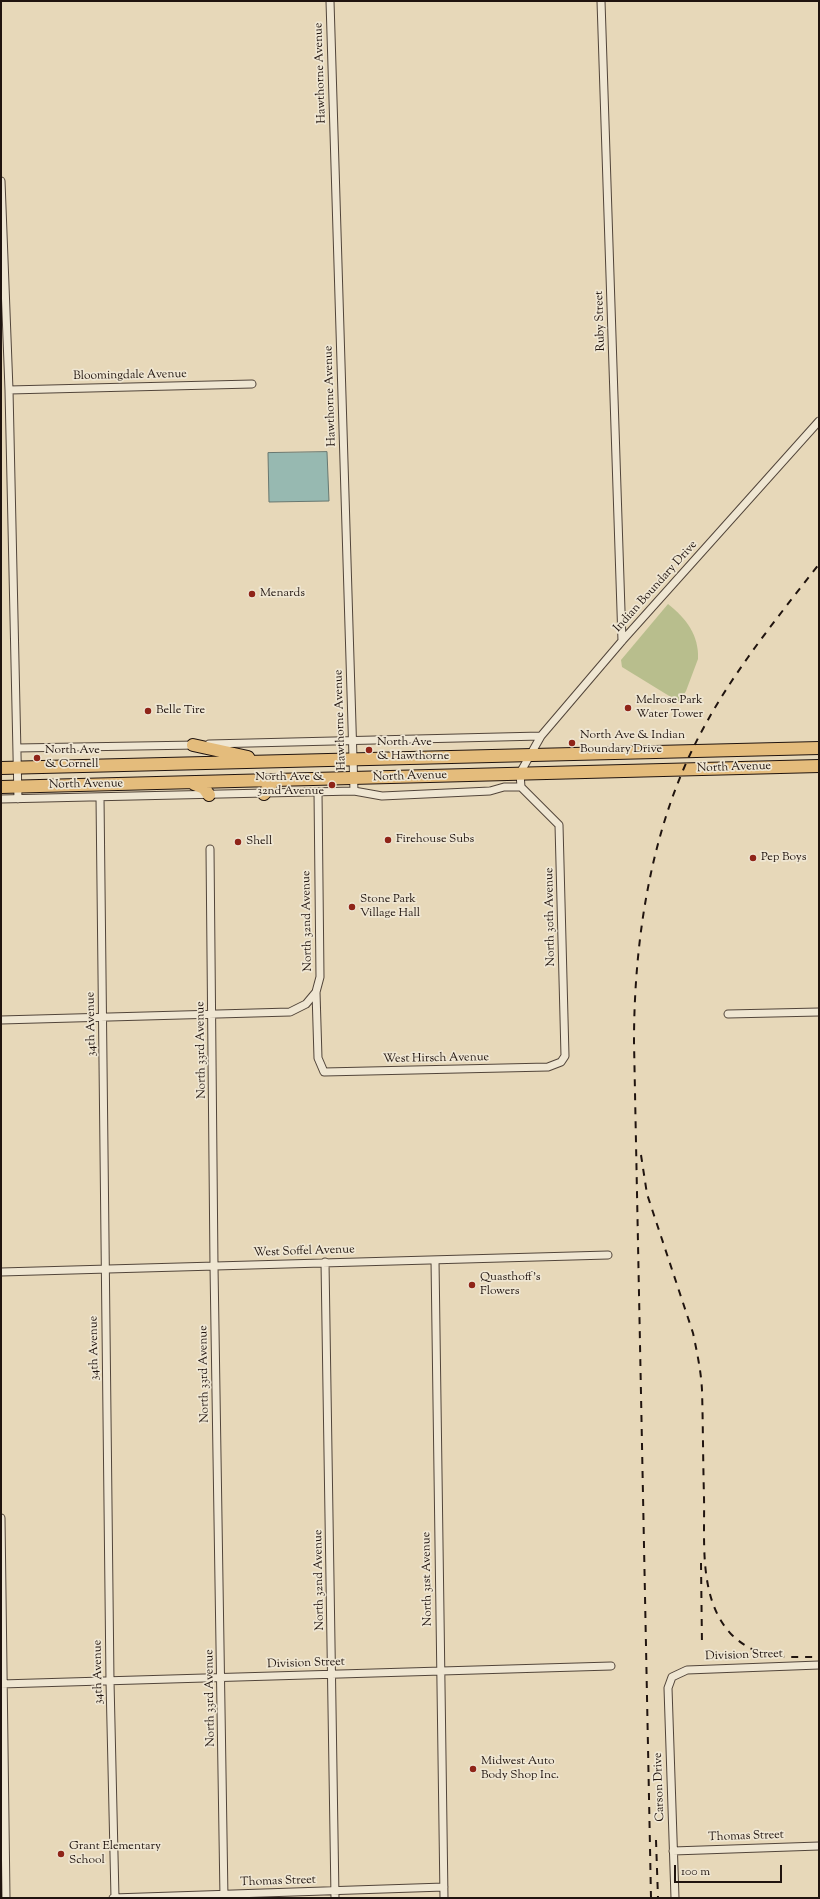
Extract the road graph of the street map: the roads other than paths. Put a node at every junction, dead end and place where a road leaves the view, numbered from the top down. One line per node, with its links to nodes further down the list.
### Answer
1 (330, 1): 9 (street, Hawthorne Avenue)
2 (602, 1): 7 (street, Ruby Street)
3 (1, 181): 5 (street)
4 (252, 384): 5 (street, Bloomingdale Avenue)
5 (9, 390): 11 (street)
6 (819, 422): 7 (street, Indian Boundary Drive)
7 (622, 641): 8 (street, Indian Boundary Drive)
8 (541, 736): 9 (street); 13 (street, Indian Boundary Drive)
9 (353, 740): 10 (street); 14 (street, Hawthorne Avenue)
10 (193, 745): 11 (street); 15 (main road)
11 (17, 748): 17 (street)
12 (819, 748): 13 (main road, North Avenue)
13 (530, 756): 14 (main road, North Avenue); 19 (street, Indian Boundary Drive)
14 (354, 760): 15 (main road, North Avenue); 20 (street, Hawthorne Avenue)
15 (277, 761): 17 (main road, North Avenue)
16 (819, 766): 19 (main road, North Avenue)
17 (18, 767): 18 (main road, North Avenue); 23 (street)
18 (1, 768)
19 (520, 773): 20 (main road, North Avenue); 25 (street)
20 (354, 778): 21 (main road, North Avenue); 26 (street, Hawthorne Avenue)
21 (274, 780): 22 (main road, North Avenue); 28 (main road)
22 (189, 782): 23 (main road, North Avenue); 30 (main road)
23 (18, 786): 24 (main road, North Avenue); 32 (street)
24 (1, 787)
25 (521, 787): 26 (street, North Avenue); 40 (street, North 30th Avenue)
26 (354, 791): 27 (street, North Avenue)
27 (318, 792): 28 (street, North Avenue); 34 (street, North 32nd Avenue)
28 (264, 794): 30 (street, North Avenue)
29 (100, 797): 30 (street, North Avenue); 32 (street, North Avenue); 38 (street, 34th Avenue)
30 (209, 798)
31 (1, 799): 32 (street, North Avenue)
32 (18, 799)
33 (210, 849): 37 (street, North 33rd Avenue)
34 (316, 992): 37 (street); 41 (street, North 32nd Avenue)
35 (819, 1012): 36 (street)
36 (728, 1014)
37 (212, 1015): 38 (street); 45 (street, North 33rd Avenue)
38 (102, 1017): 39 (street); 46 (street, 34th Avenue)
39 (1, 1020)
40 (548, 1067): 41 (street, West Hirsch Avenue)
41 (324, 1072)
42 (608, 1255): 43 (street, West Soffel Avenue)
43 (435, 1260): 44 (street, West Soffel Avenue); 51 (street, North 31st Avenue)
44 (325, 1262): 45 (street, West Soffel Avenue); 52 (street, North 32nd Avenue)
45 (214, 1266): 46 (street, West Soffel Avenue); 53 (street, North 33rd Avenue)
46 (105, 1269): 47 (street, West Soffel Avenue); 55 (street, 34th Avenue)
47 (1, 1272)
48 (1, 1518): 56 (street)
49 (819, 1665): 54 (street, Division Street)
50 (611, 1666): 51 (street, Division Street)
51 (441, 1671): 52 (street, Division Street); 59 (street, North 31st Avenue)
52 (332, 1674): 53 (street, Division Street); 60 (street, North 32nd Avenue)
53 (222, 1677): 55 (street, Division Street); 61 (street, North 33rd Avenue)
54 (672, 1677): 58 (street, Carson Drive)
55 (110, 1681): 56 (street, Division Street); 63 (street, 34th Avenue)
56 (2, 1684): 62 (street)
57 (819, 1846): 58 (street, Thomas Street)
58 (673, 1851): 65 (street, Carson Drive)
59 (444, 1887): 60 (street, Thomas Street); 64 (street, North 31st Avenue)
60 (335, 1894): 61 (street, Thomas Street)
61 (224, 1896): 63 (street, Thomas Street)
62 (6, 1898)
63 (114, 1898)
64 (444, 1898)
65 (675, 1898)

